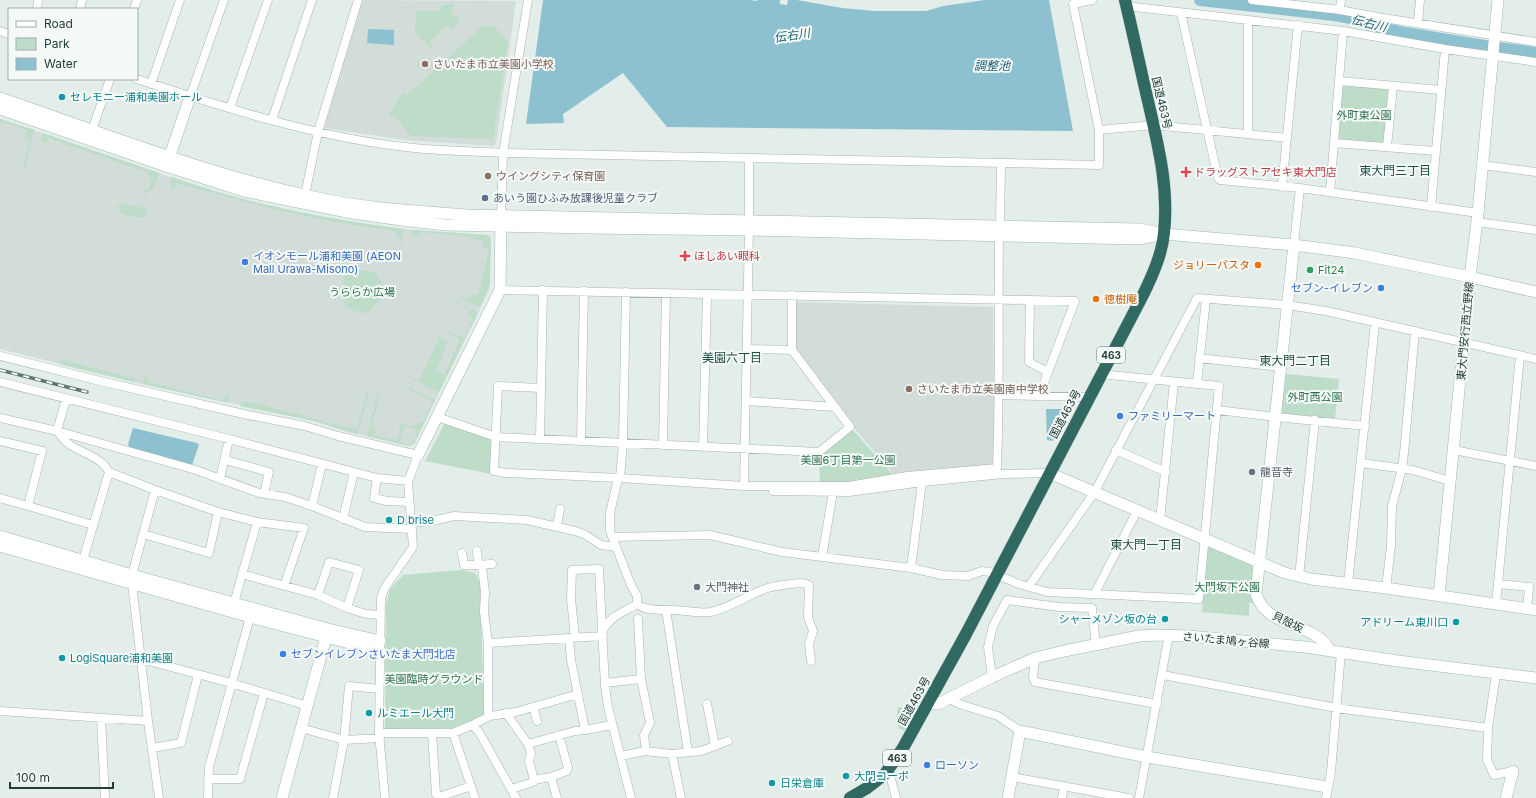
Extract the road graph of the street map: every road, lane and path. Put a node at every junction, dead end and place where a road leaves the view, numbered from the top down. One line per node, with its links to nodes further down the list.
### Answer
1 (180, 0): 28 (street)
2 (224, 0): 31 (street)
3 (268, 0): 33 (street)
4 (312, 0): 35 (street)
5 (358, 0): 40 (street)
6 (528, 0): 46 (street)
7 (1092, 0): 38 (street)
8 (1252, 0): 12 (street)
9 (1341, 0): 14 (street)
10 (1420, 0): 17 (street)
11 (1498, 0): 20 (street)
12 (1276, 1): 14 (street)
13 (1125, 3): 15 (street); 36 (highway, 国道463号 / 463)
14 (1340, 10): 17 (street)
15 (1182, 13): 16 (street); 39 (street)
16 (1248, 20): 18 (street); 41 (street)
17 (1418, 23): 20 (street)
18 (1298, 25): 19 (street); 42 (street)
19 (1343, 31): 22 (street); 27 (street)
20 (1495, 39): 21 (street); 23 (street)
21 (1536, 42)
22 (1445, 49): 23 (street); 30 (street)
23 (1493, 55): 24 (street); 50 (street)
24 (1536, 62)
25 (138, 79): 28 (street)
26 (110, 80): 37 (street)
27 (1339, 81): 29 (street); 43 (street)
28 (151, 84): 31 (street)
29 (1393, 86): 30 (street); 44 (street)
30 (1441, 90): 45 (street)
31 (190, 97): 33 (street); 48 (street)
32 (0, 98): 37 (street)
33 (230, 108): 35 (street)
34 (0, 109): 48 (street)
35 (272, 120): 40 (street)
36 (1154, 125): 38 (street); 39 (street); 62 (highway, 国道463号 / 463)
37 (92, 130): 48 (street)
38 (1099, 130): 49 (street)
39 (1208, 130): 41 (street); 52 (street)
40 (318, 132): 46 (street); 55 (street)
41 (1248, 134): 42 (street)
42 (1287, 138): 52 (street)
43 (1334, 143): 44 (street); 54 (street)
44 (1387, 147): 45 (street)
45 (1435, 151): 56 (street)
46 (502, 153): 47 (street); 58 (street)
47 (749, 158): 49 (street); 59 (street)
48 (168, 162): 55 (street); 58 (street)
49 (1001, 163): 61 (street)
50 (1482, 165): 51 (street); 57 (street)
51 (1536, 172)
52 (1282, 187): 53 (street)
53 (1300, 188): 54 (street); 63 (street)
54 (1330, 192): 56 (street)
55 (305, 195): 58 (street)
56 (1431, 207): 57 (street)
57 (1478, 218): 60 (street); 64 (street)
58 (501, 221): 59 (street, 東大門安行西立野線); 65 (street)
59 (749, 226): 61 (street, 東大門安行西立野線); 72 (street)
60 (1536, 230)
61 (999, 231): 62 (street, 東大門安行西立野線); 75 (street)
62 (1164, 234): 63 (street, 東大門安行西立野線); 89 (highway, 国道463号 / 463)
63 (1294, 245): 64 (street, 東大門安行西立野線); 77 (street, 貝殻坂)
64 (1470, 277): 69 (street); 80 (street, 東大門安行西立野線)
65 (500, 290): 66 (street); 102 (street)
66 (543, 290): 67 (street); 94 (street)
67 (584, 291): 68 (street); 112 (street)
68 (626, 292): 70 (street); 113 (street)
69 (1536, 292)
70 (666, 293): 71 (street); 114 (street)
71 (707, 294): 72 (street); 115 (street)
72 (748, 295): 73 (street); 81 (street)
73 (792, 296): 75 (street); 82 (street)
74 (1206, 299): 77 (street); 85 (street); 90 (street)
75 (998, 300): 76 (street); 95 (street)
76 (1030, 300): 88 (street); 88 (street)
77 (1287, 305): 78 (street); 87 (street, 貝殻坂)
78 (1375, 323): 79 (street); 106 (street)
79 (1415, 331): 80 (street); 125 (street)
80 (1464, 342): 84 (street); 118 (street, 東大門安行西立野線)
81 (747, 349): 82 (street); 99 (street)
82 (792, 350): 100 (street)
83 (0, 356): 119 (street)
84 (1520, 356): 86 (street); 121 (street)
85 (1199, 358): 87 (street); 93 (street)
86 (1536, 359)
87 (1281, 367): 103 (street, 貝殻坂)
88 (1048, 372): 96 (street)
89 (1100, 374): 90 (street); 97 (highway, 国道463号 / 463)
90 (1154, 380): 92 (street); 117 (street)
91 (0, 382): 98 (street)
92 (1174, 382): 93 (street); 128 (street)
93 (1197, 384): 101 (street)
94 (541, 388): 108 (street); 110 (street)
95 (999, 395): 96 (street); 136 (street)
96 (1039, 396): 97 (street)
97 (1089, 397): 129 (highway, 国道463号 / 463)
98 (66, 399): 107 (street); 109 (street)
99 (746, 401): 100 (street); 116 (street)
100 (835, 407): 116 (street)
101 (1217, 410): 103 (street); 157 (street)
102 (437, 417): 108 (street); 119 (street)
103 (1276, 417): 105 (street); 164 (street, 貝殻坂)
104 (0, 418): 107 (street)
105 (1315, 420): 106 (street); 170 (street)
106 (1365, 426): 122 (street)
107 (57, 431): 126 (street); 131 (street)
108 (496, 437): 110 (street); 133 (street)
109 (229, 439): 120 (street); 123 (street)
110 (540, 440): 112 (street)
111 (0, 441): 143 (street)
112 (581, 441): 113 (street)
113 (623, 443): 114 (street); 133 (street)
114 (663, 445): 115 (street)
115 (704, 447): 116 (street)
116 (745, 449): 136 (street)
117 (1116, 450): 128 (street); 139 (street)
118 (1454, 450): 121 (street); 134 (street, 東大門安行西立野線)
119 (418, 455): 132 (street)
120 (225, 460): 131 (street); 140 (street)
121 (1510, 461): 124 (street); 173 (street)
122 (1361, 463): 125 (street); 172 (street)
123 (322, 464): 127 (street); 144 (street)
124 (1536, 466)
125 (1402, 469): 134 (street); 176 (street)
126 (109, 472): 137 (street); 151 (street)
127 (354, 472): 130 (street); 148 (street)
128 (1166, 472): 149 (street)
129 (1049, 473): 135 (street); 139 (street); 169 (highway, 国道463号 / 463)
130 (376, 478): 132 (street); 142 (street)
131 (220, 479): 140 (street)
132 (408, 481): 142 (street)
133 (618, 481): 136 (street); 138 (street); 156 (street)
134 (1450, 481): 179 (street, 東大門安行西立野線)
135 (922, 482): 138 (street); 167 (street)
136 (744, 486)
137 (155, 490): 147 (street); 154 (street)
138 (833, 492): 162 (street)
139 (1094, 493): 146 (street); 175 (street)
140 (264, 494): 144 (street)
141 (0, 498): 143 (street)
142 (409, 502): 152 (street)
143 (28, 506): 151 (street)
144 (312, 506): 148 (street)
145 (560, 509): 153 (street)
146 (1137, 511): 149 (street); 177 (street)
147 (218, 512): 150 (street); 154 (street)
148 (343, 518): 152 (street)
149 (1160, 521): 157 (street)
150 (257, 522): 168 (street); 174 (street)
151 (93, 525): 163 (street)
152 (411, 526): 153 (street); 186 (street)
153 (556, 526): 159 (street)
154 (143, 534): 171 (street)
155 (0, 536): 163 (street)
156 (613, 537): 159 (street); 162 (street)
157 (1205, 540): 164 (street); 177 (street)
158 (0, 546): 171 (street)
159 (616, 547): 181 (street)
160 (477, 552): 165 (street)
161 (462, 553): 165 (street)
162 (822, 557): 167 (street)
163 (83, 560): 171 (street)
164 (1258, 563): 170 (street); 196 (street, 貝殻坂)
165 (480, 564): 166 (street); 193 (street)
166 (492, 564)
167 (911, 568): 169 (street)
168 (242, 574): 174 (street); 180 (street)
169 (995, 575): 175 (street); 212 (highway, 国道463号 / 463)
170 (1299, 577): 172 (street)
171 (132, 579): 180 (street); 187 (street); 198 (street)
172 (1348, 583): 176 (street)
173 (1499, 584): 182 (street); 184 (street)
174 (284, 586): 178 (street)
175 (1029, 586): 177 (street)
176 (1386, 588): 179 (street)
177 (1094, 594)
178 (318, 596): 183 (street); 183 (street)
179 (1439, 596): 182 (street)
180 (234, 603): 189 (street)
181 (636, 604): 185 (street); 190 (street)
182 (1496, 604): 184 (street)
183 (347, 608): 186 (street)
184 (1531, 609)
185 (666, 610): 199 (street); 240 (street)
186 (381, 615): 195 (street)
187 (250, 616): 189 (street); 206 (street)
188 (638, 619): 205 (street)
189 (327, 633): 195 (street); 215 (street)
190 (602, 634): 192 (street); 192 (street); 207 (street)
191 (1169, 634): 194 (street, さいたま鳩ヶ谷線); 196 (street, さいたま鳩ヶ谷線); 202 (street)
192 (572, 638): 193 (street); 210 (street)
193 (488, 643): 220 (street)
194 (1096, 645): 197 (street, さいたま鳩ヶ谷線); 203 (street)
195 (380, 646): 208 (street)
196 (1336, 651): 201 (street, さいたま鳩ヶ谷線); 217 (street)
197 (1036, 658): 203 (street, さいたま鳩ヶ谷線); 214 (street)
198 (141, 659): 200 (street); 222 (street)
199 (811, 661)
200 (198, 674): 206 (street); 238 (street)
201 (1496, 674): 204 (street, さいたま鳩ヶ谷線); 227 (street)
202 (1163, 675): 214 (street); 217 (street)
203 (992, 677): 211 (street, さいたま鳩ヶ谷線)
204 (1536, 678)
205 (641, 679): 207 (street); 239 (street)
206 (231, 683): 209 (street); 248 (street)
207 (605, 683): 225 (street)
208 (380, 688): 233 (street); 234 (street)
209 (264, 693): 215 (street); 248 (street)
210 (578, 694): 216 (street); 228 (street)
211 (950, 699): 212 (street, さいたま鳩ヶ谷線); 229 (street)
212 (928, 703): 245 (highway, 国道463号 / 463)
213 (708, 704): 237 (street)
214 (1157, 704): 243 (street)
215 (308, 706): 226 (street)
216 (533, 707): 219 (street); 223 (street)
217 (1336, 708): 227 (street); 253 (street)
218 (0, 711): 221 (street)
219 (506, 713): 220 (street); 236 (street)
220 (490, 716): 224 (street)
221 (101, 718): 222 (street); 254 (street)
222 (148, 721): 238 (street)
223 (537, 721)
224 (472, 725): 231 (street); 252 (street)
225 (612, 725): 228 (street); 242 (street)
226 (301, 728): 234 (street); 257 (street)
227 (1488, 728): 244 (street)
228 (585, 730): 232 (street)
229 (1020, 731): 243 (street); 247 (street)
230 (432, 733): 231 (street); 233 (street); 250 (street)
231 (453, 733): 250 (street)
232 (559, 735): 236 (street); 246 (street)
233 (379, 736): 234 (street); 259 (street)
234 (344, 740): 258 (street)
235 (728, 741): 237 (street)
236 (528, 744): 249 (street)
237 (715, 746): 240 (street)
238 (152, 748): 255 (street)
239 (646, 751): 241 (street); 242 (street)
240 (688, 752): 241 (street)
241 (672, 754): 264 (street)
242 (621, 756): 263 (street)
243 (1147, 757): 253 (street); 270 (street)
244 (1513, 771): 271 (street)
245 (885, 774): 265 (highway, 国道463号 / 463); 266 (street)
246 (551, 777): 249 (street); 262 (street)
247 (1012, 777): 251 (street); 267 (street)
248 (208, 779): 256 (street)
249 (534, 780): 252 (street)
250 (471, 786): 260 (street)
251 (1064, 786): 268 (street); 269 (street)
252 (512, 789): 261 (street)
253 (1327, 793)
254 (105, 798)
255 (159, 798)
256 (208, 798)
257 (282, 798)
258 (333, 798)
259 (385, 798)
260 (475, 798)
261 (516, 798)
262 (557, 798)
263 (631, 798)
264 (681, 798)
265 (850, 798)
266 (896, 798)
267 (1008, 798)
268 (1062, 798)
269 (1129, 798)
270 (1139, 798)
271 (1506, 798)

